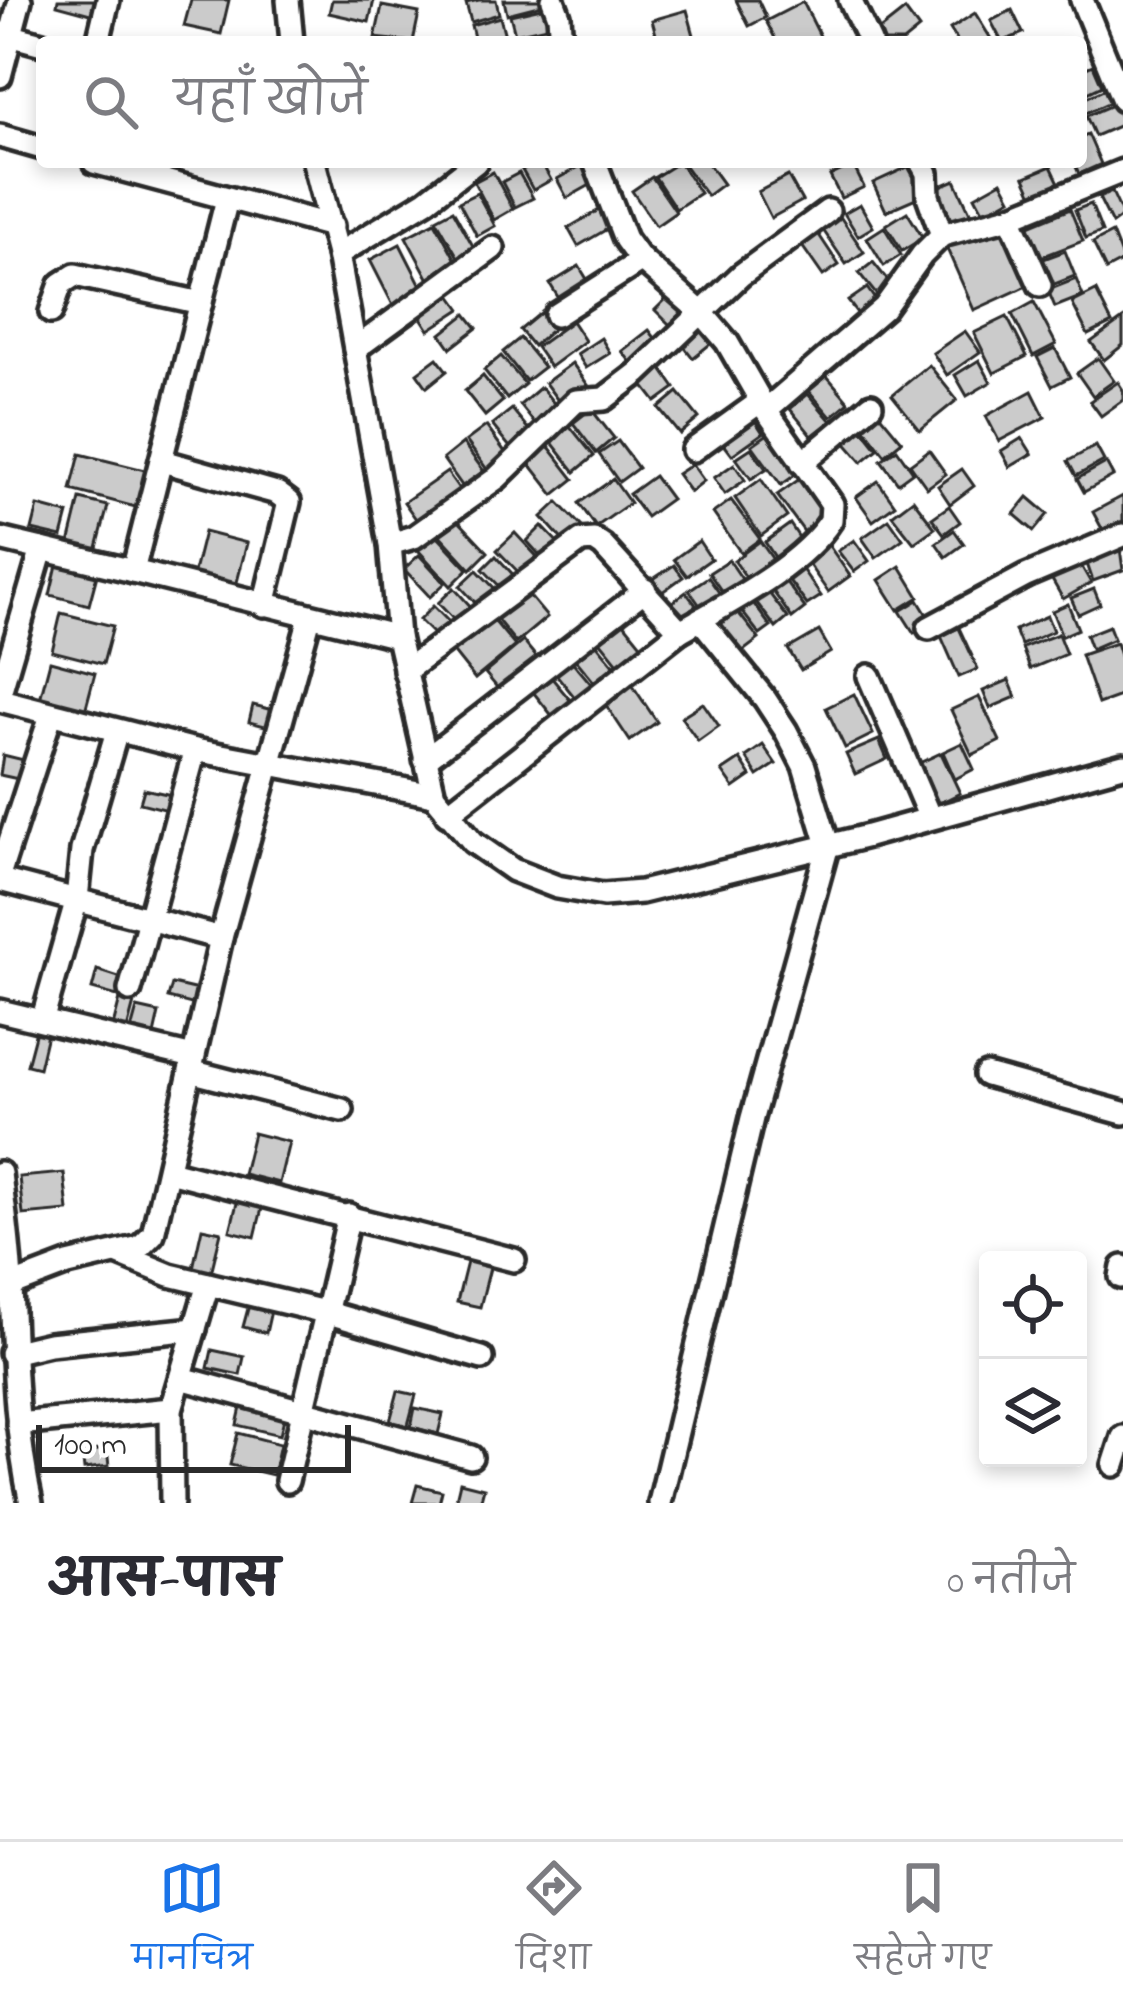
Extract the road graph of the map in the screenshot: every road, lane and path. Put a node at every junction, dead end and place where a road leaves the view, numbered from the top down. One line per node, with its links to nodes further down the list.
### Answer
1 (20, 0): 7 (street)
2 (108, 0): 8 (street)
3 (288, 0): 9 (street)
4 (553, 0): 10 (street)
5 (850, 0): 11 (street)
6 (1082, 0): 14 (street)
7 (6, 34): 12 (street); 13 (street)
8 (99, 36)
9 (291, 36)
10 (561, 36)
11 (867, 36)
12 (36, 42)
13 (0, 76)
14 (1123, 100)
15 (0, 136): 16 (street)
16 (36, 146)
17 (115, 168): 23 (street)
18 (316, 168): 26 (street)
19 (468, 168): 29 (street)
20 (597, 168): 30 (street)
21 (923, 168): 27 (street)
22 (1123, 171): 25 (street)
23 (226, 199): 26 (street); 32 (street)
24 (828, 211): 35 (street)
25 (1010, 217): 27 (street); 31 (street)
26 (332, 226): 29 (street)
27 (942, 235): 37 (street)
28 (493, 248): 36 (street)
29 (338, 254): 36 (street)
30 (642, 260): 34 (street); 35 (street)
31 (1040, 285)
32 (201, 303): 33 (street); 40 (street)
33 (51, 312)
34 (556, 314)
35 (703, 314): 37 (street); 44 (street)
36 (355, 349): 44 (street)
37 (763, 405): 39 (street); 41 (street)
38 (871, 405): 41 (street)
39 (693, 450)
40 (162, 461): 46 (street); 48 (street)
41 (802, 463): 50 (street)
42 (1123, 535): 51 (street)
43 (0, 539): 45 (street)
44 (390, 544): 52 (street)
45 (42, 549): 46 (street); 55 (street)
46 (133, 571): 48 (street)
47 (645, 590): 50 (street); 53 (street); 59 (street)
48 (263, 605): 49 (street)
49 (310, 617): 52 (street); 60 (street)
50 (690, 625): 62 (street); 64 (street)
51 (929, 628)
52 (398, 637): 53 (street)
53 (405, 671): 59 (street)
54 (869, 676): 63 (street)
55 (0, 697): 56 (street)
56 (51, 716): 57 (street); 65 (street)
57 (117, 731): 58 (street); 66 (street)
58 (195, 750): 60 (street); 67 (street)
59 (425, 760): 62 (street)
60 (269, 762): 62 (street); 68 (street)
61 (1123, 765): 63 (street)
62 (441, 805): 64 (street)
63 (930, 818): 64 (street)
64 (827, 845): 97 (street)
65 (0, 876): 66 (street)
66 (77, 899): 67 (street); 71 (street)
67 (150, 918): 68 (street); 69 (street)
68 (221, 938): 72 (street)
69 (130, 990)
70 (0, 1011): 71 (street)
71 (44, 1018): 72 (street)
72 (191, 1064): 74 (street); 76 (street)
73 (986, 1075): 75 (street)
74 (342, 1110)
75 (1123, 1113)
76 (169, 1171): 78 (street); 79 (street)
77 (0, 1173): 82 (street)
78 (349, 1215): 80 (street); 83 (street)
79 (119, 1254): 81 (street); 82 (street)
80 (514, 1260)
81 (208, 1284): 83 (street); 84 (street)
82 (6, 1287): 85 (street)
83 (325, 1312): 86 (street); 89 (street)
84 (195, 1329): 85 (street); 87 (street)
85 (11, 1353): 90 (street)
86 (482, 1358)
87 (181, 1378): 88 (street); 89 (street)
88 (171, 1409): 90 (street); 95 (street)
89 (303, 1411): 92 (street); 94 (street)
90 (18, 1424): 96 (street)
91 (1123, 1437): 93 (street)
92 (471, 1456)
93 (1114, 1466)
94 (287, 1481)
95 (172, 1502)
96 (31, 1503)
97 (660, 1503)

